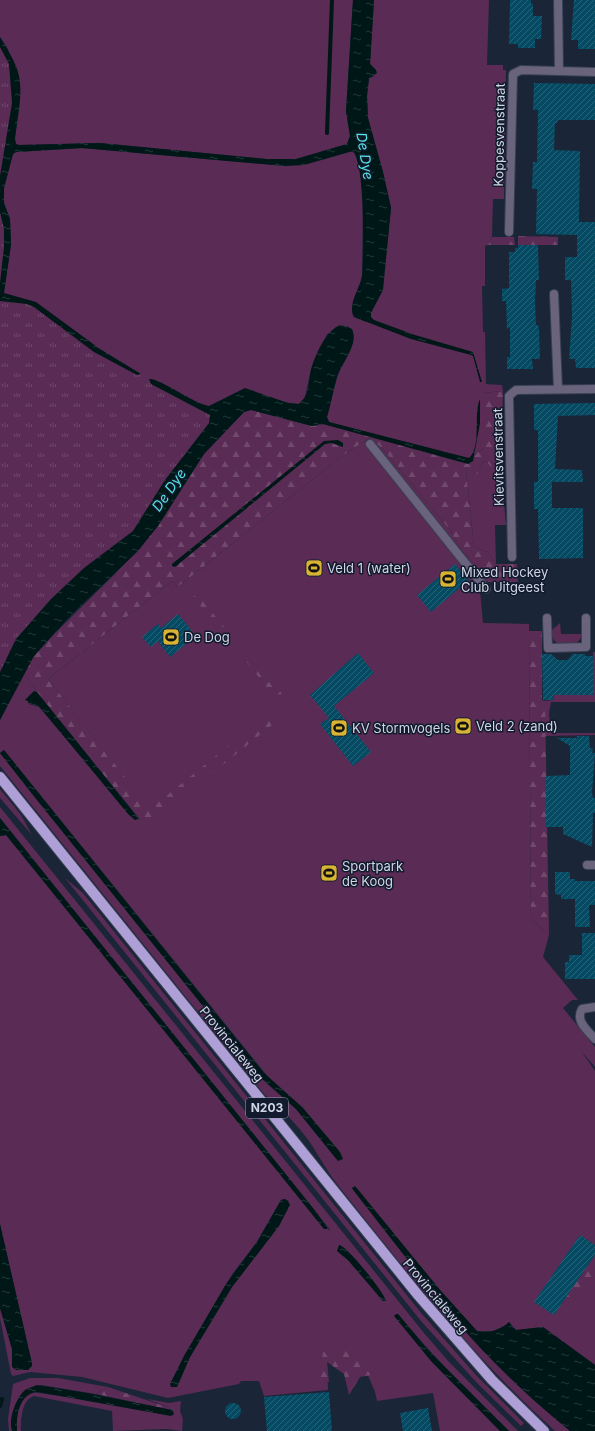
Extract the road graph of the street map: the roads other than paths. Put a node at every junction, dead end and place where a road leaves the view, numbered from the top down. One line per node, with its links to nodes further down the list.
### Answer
1 (558, 0): 2 (street)
2 (559, 71): 3 (street, Koppesvenstraat); 4 (street, Koppesvenstraat)
3 (595, 72)
4 (509, 232)
5 (554, 294): 6 (street)
6 (558, 389): 7 (street, Kievitsvenstraat); 9 (street, Kievitsvenstraat)
7 (595, 389)
8 (370, 444): 10 (street)
9 (512, 557)
10 (486, 589)
11 (546, 618): 12 (street)
12 (586, 618)
13 (0, 777): 16 (main road, Provincialeweg / N203)
14 (595, 1007): 15 (street)
15 (595, 1039)
16 (544, 1431)

